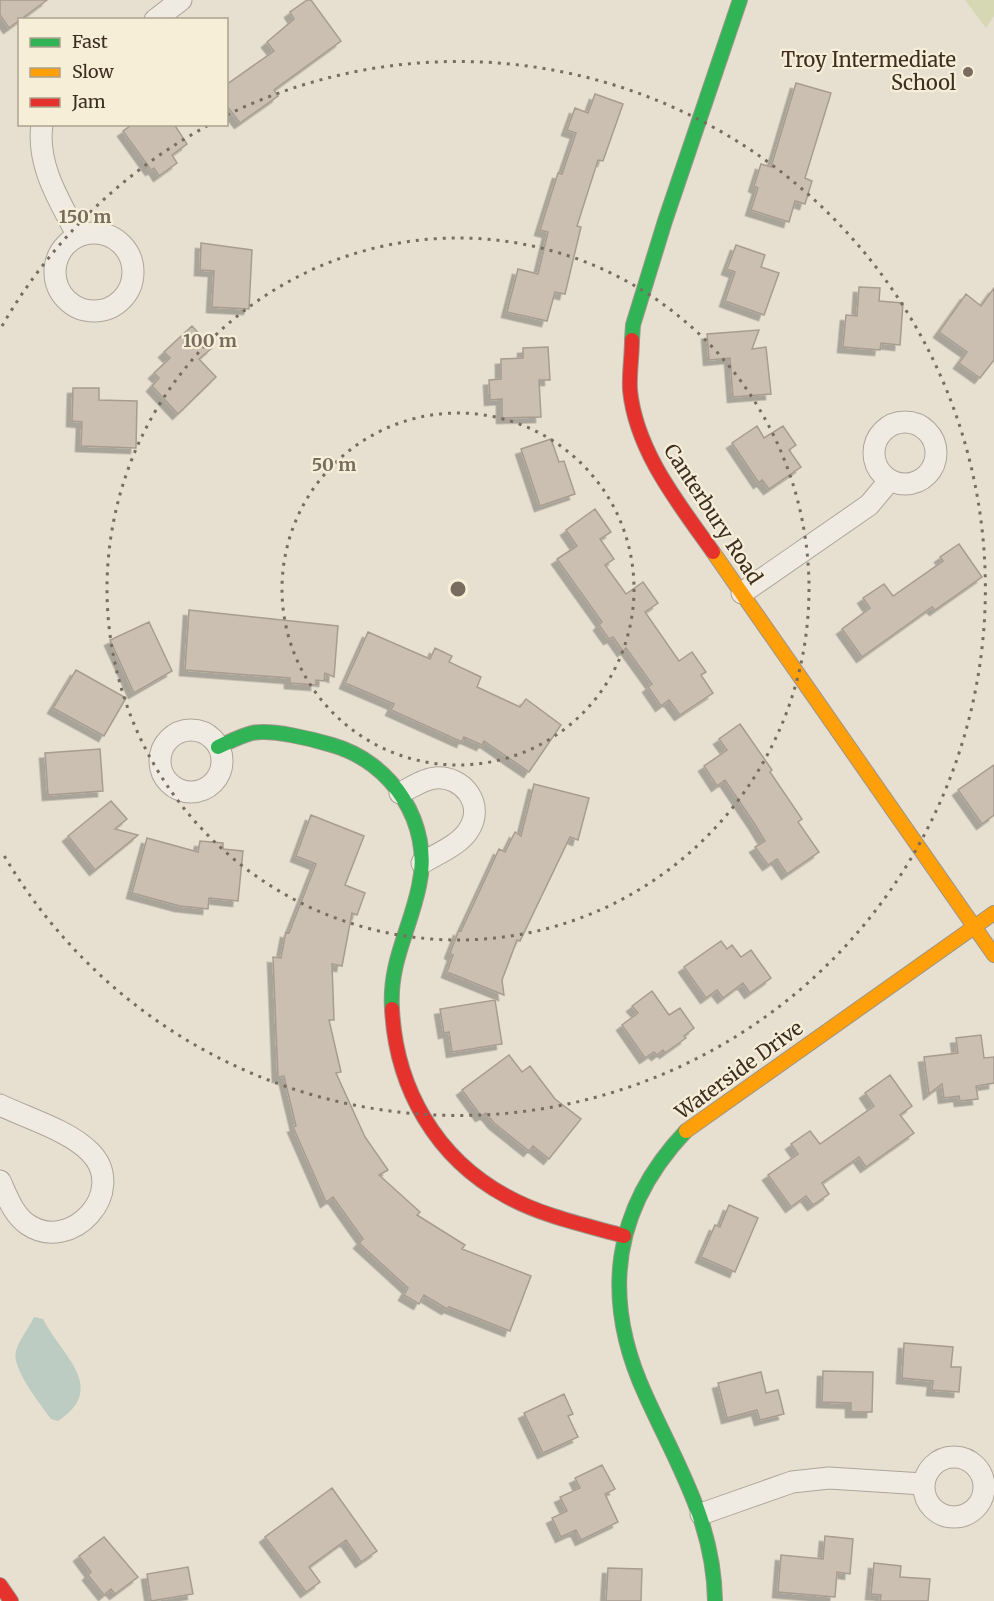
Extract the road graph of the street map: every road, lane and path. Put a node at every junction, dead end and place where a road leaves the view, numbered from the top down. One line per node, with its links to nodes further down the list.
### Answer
1 (181, 0): 3 (street)
2 (740, 0): 7 (street, Canterbury Road)
3 (157, 18)
4 (42, 126): 5 (street)
5 (78, 236)
6 (890, 480): 7 (street)
7 (742, 593): 12 (street, Canterbury Road)
8 (218, 747): 9 (street)
9 (400, 793): 10 (street); 10 (street)
10 (422, 863): 16 (street)
11 (994, 913): 12 (street, Waterside Drive)
12 (974, 927): 13 (street, Canterbury Road); 16 (street, Waterside Drive)
13 (994, 955)
14 (0, 1105): 15 (street)
15 (0, 1182)
16 (624, 1236): 18 (street, Waterside Drive)
17 (923, 1484): 18 (street)
18 (701, 1514): 21 (street, Waterside Drive)
19 (0, 1585): 20 (street)
20 (11, 1601)
21 (715, 1601)

